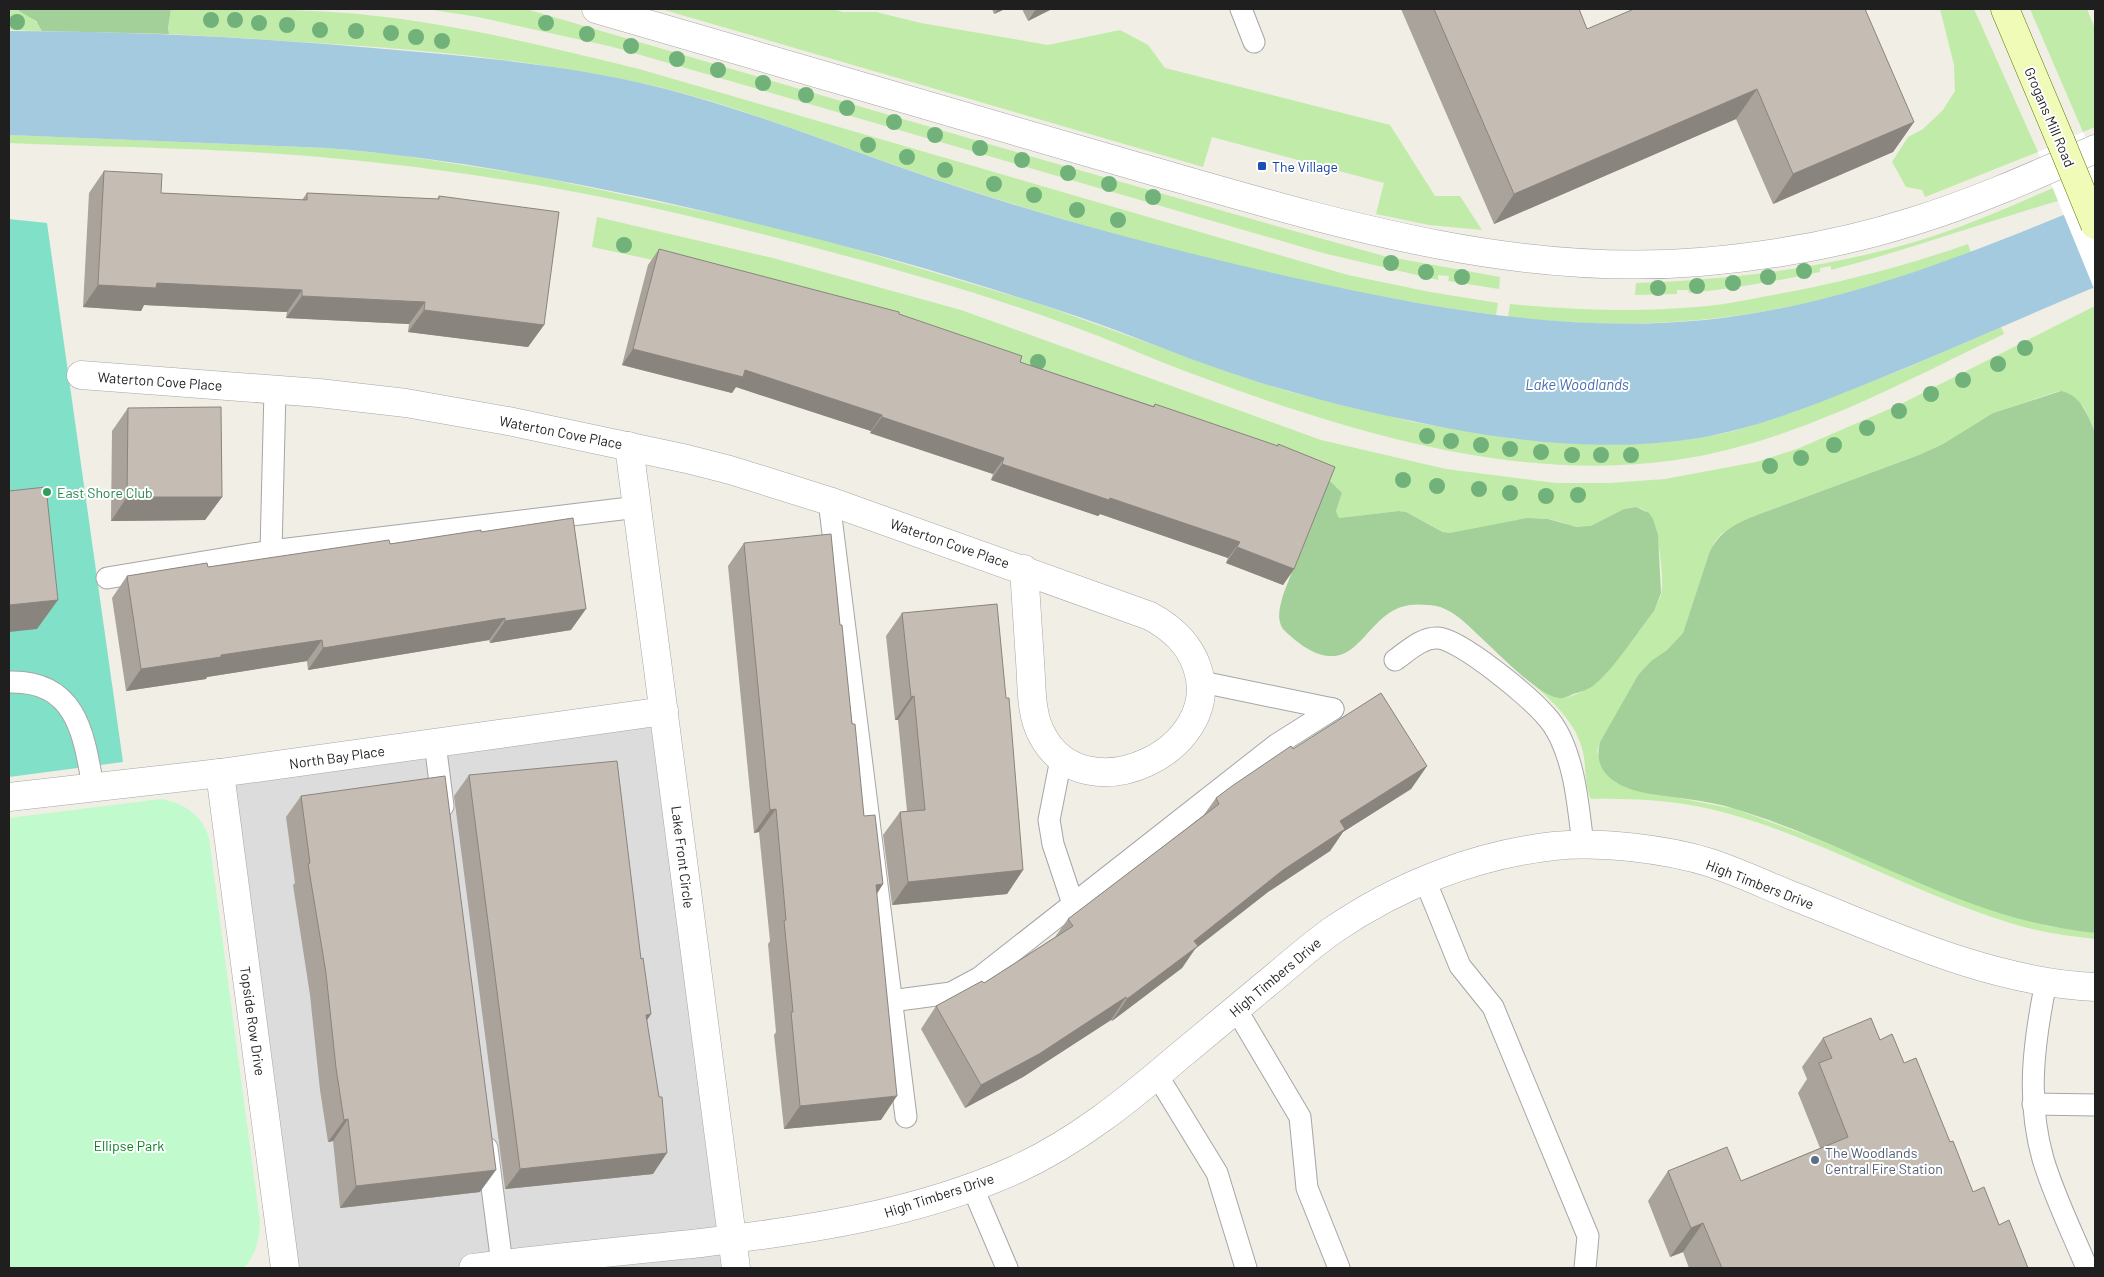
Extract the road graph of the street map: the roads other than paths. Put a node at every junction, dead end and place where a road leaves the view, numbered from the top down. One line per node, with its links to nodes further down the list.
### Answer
1 (596, 9): 5 (street)
2 (1240, 9): 4 (lane)
3 (2005, 9): 6 (main road, Grogans Mill Road, bridge)
4 (1254, 42)
5 (2095, 149)
6 (2095, 225)
7 (81, 375): 8 (street, Waterton Cove Place)
8 (275, 390): 9 (street, Waterton Cove Place); 12 (lane)
9 (630, 446): 10 (street, Waterton Cove Place); 11 (street, Lake Front Circle)
10 (829, 501): 13 (street, Waterton Cove Place); 30 (lane)
11 (638, 506): 12 (lane); 18 (street, Lake Front Circle)
12 (271, 551): 14 (lane)
13 (1024, 570): 17 (street, Waterton Cove Place); 20 (street, Waterton Cove Place)
14 (107, 578)
15 (1395, 660): 25 (lane)
16 (9, 682): 22 (lane)
17 (1202, 682): 20 (street, Waterton Cove Place); 27 (lane)
18 (664, 711): 19 (street, North Bay Place); 38 (street, Lake Front Circle)
19 (435, 744): 21 (street, North Bay Place); 24 (lane)
20 (1061, 759): 27 (lane)
21 (220, 773): 22 (street, North Bay Place); 40 (street, Topside Row Drive)
22 (93, 787): 23 (street, North Bay Place)
23 (9, 797)
24 (445, 825)
25 (1583, 844): 26 (street, High Timbers Drive); 28 (street, High Timbers Drive)
26 (1425, 880): 31 (street, High Timbers Drive); 46 (lane)
27 (1074, 904): 30 (lane)
28 (2046, 982): 29 (street, High Timbers Drive); 33 (lane)
29 (2095, 987)
30 (891, 1001): 35 (lane)
31 (1236, 1009): 32 (street, High Timbers Drive); 45 (lane)
32 (1157, 1075): 37 (street, High Timbers Drive); 44 (lane)
33 (2033, 1104): 34 (lane); 47 (lane)
34 (2095, 1105)
35 (906, 1117)
36 (484, 1128): 39 (lane)
37 (972, 1186): 38 (street, High Timbers Drive); 43 (lane)
38 (732, 1239): 39 (street, High Timbers Drive); 42 (street, Lake Front Circle)
39 (502, 1264): 41 (street, High Timbers Drive)
40 (286, 1268)
41 (473, 1268)
42 (736, 1268)
43 (1007, 1268)
44 (1246, 1268)
45 (1339, 1268)
46 (1585, 1268)
47 (2087, 1268)

